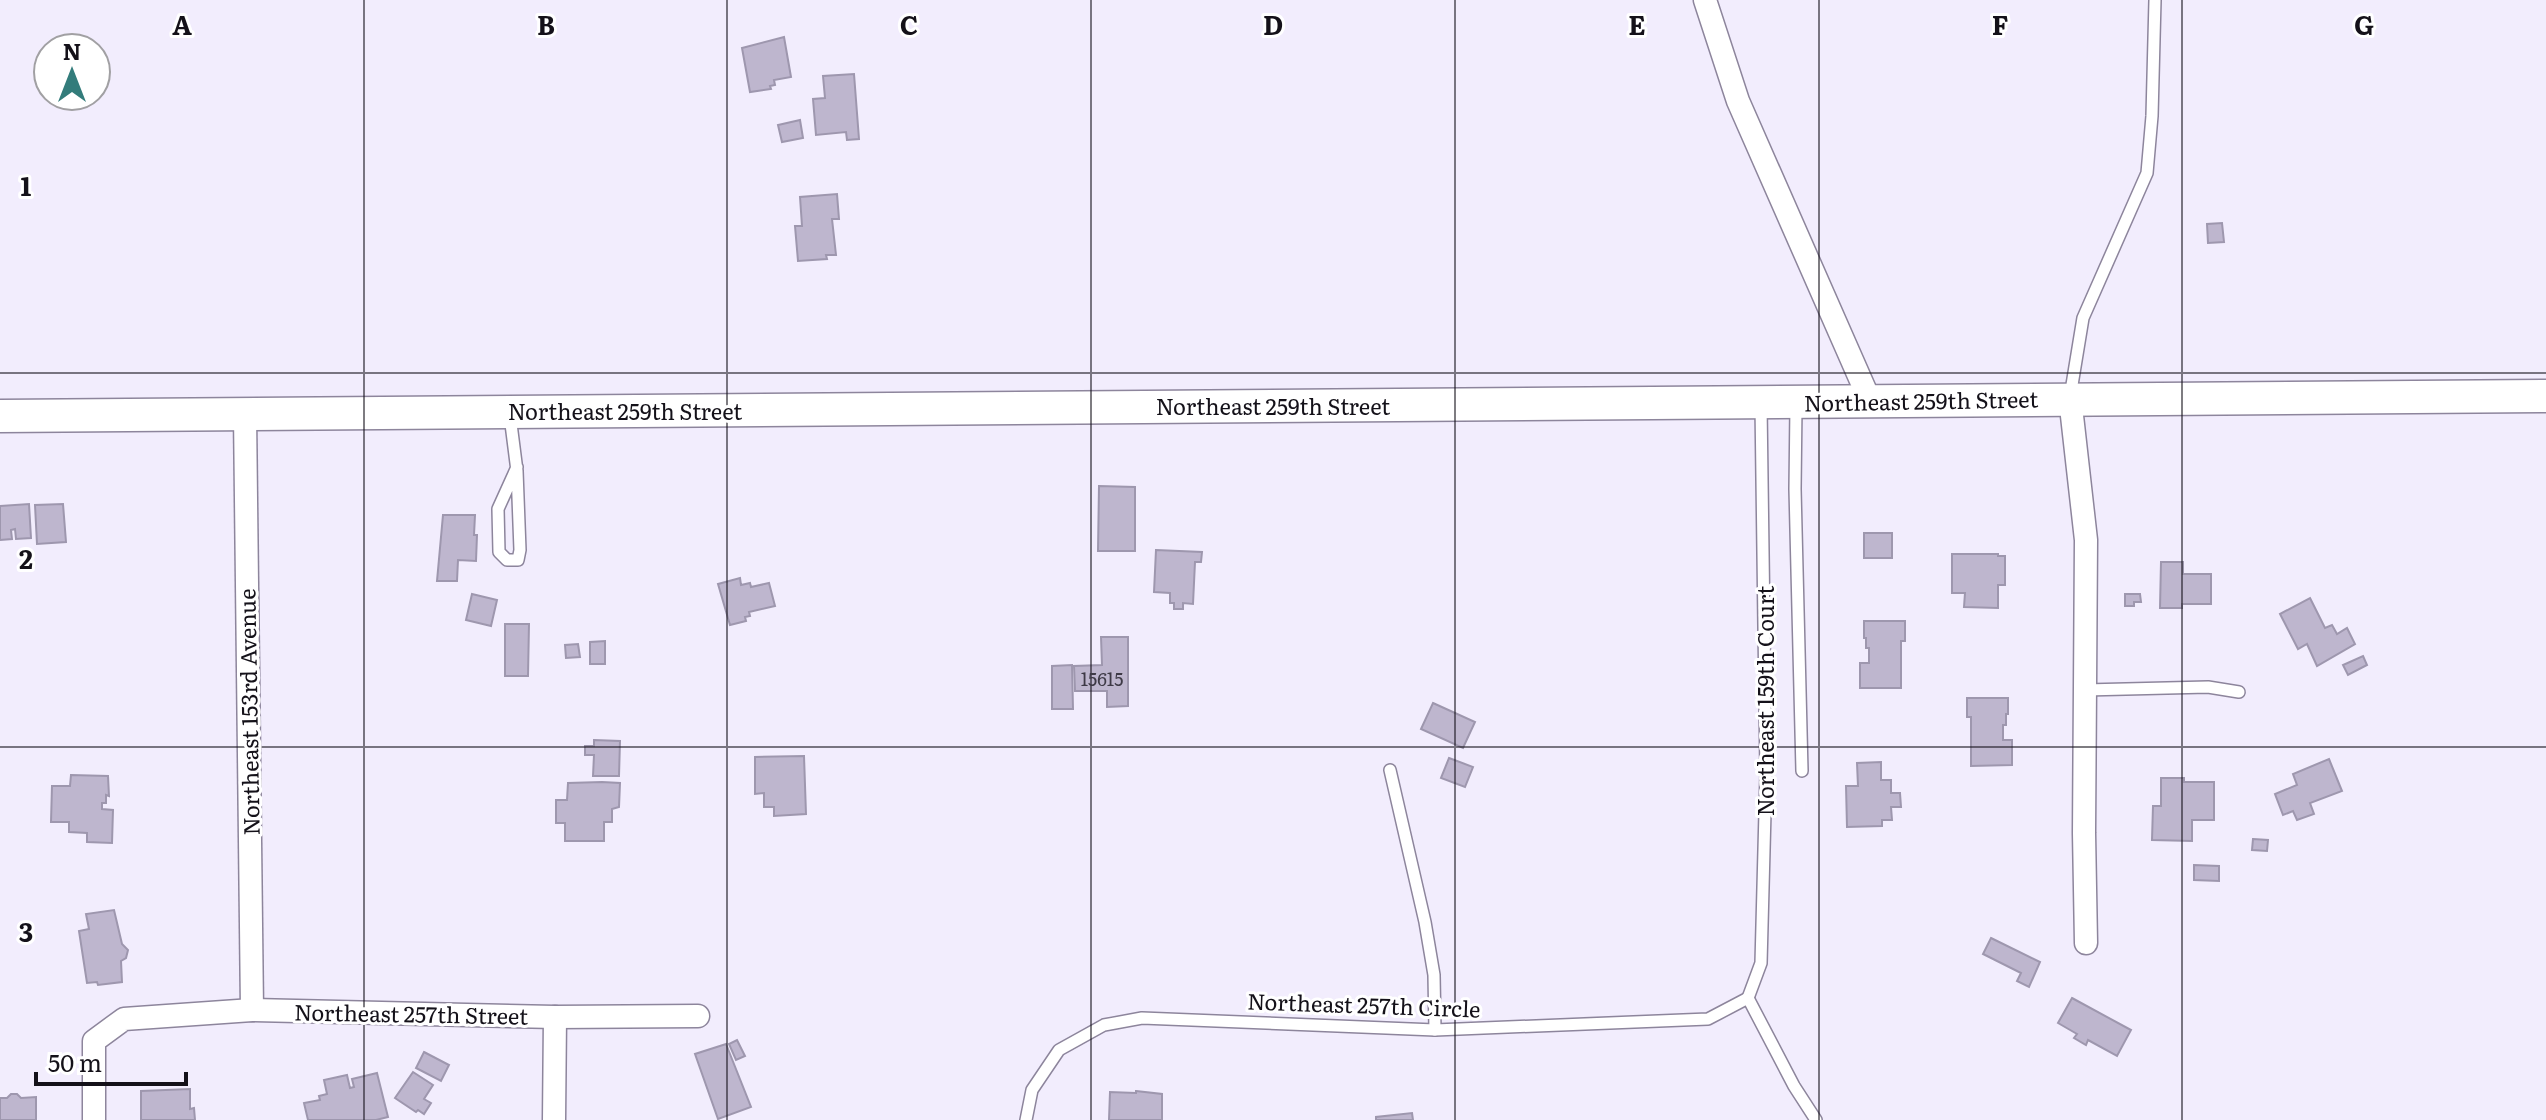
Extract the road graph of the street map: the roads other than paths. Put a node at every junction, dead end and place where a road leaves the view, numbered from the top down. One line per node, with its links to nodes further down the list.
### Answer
1 (1705, 0): 6 (street)
2 (2155, 0): 4 (lane)
3 (2546, 396): 4 (street, Northeast 259th Street)
4 (2070, 398): 6 (street, Northeast 259th Street); 12 (street)
5 (1796, 401): 6 (street, Northeast 259th Street); 7 (street, Northeast 259th Street); 15 (lane)
6 (1870, 401)
7 (1761, 402): 8 (street, Northeast 259th Street); 17 (lane, Northeast 159th Court)
8 (510, 411): 9 (street, Northeast 259th Street); 11 (lane)
9 (245, 414): 10 (street, Northeast 259th Street); 18 (street, Northeast 153rd Avenue)
10 (0, 416)
11 (517, 467): 11 (lane)
12 (2085, 690): 13 (lane); 16 (street)
13 (2239, 692)
14 (1390, 770): 21 (lane)
15 (1802, 771)
16 (2086, 943)
17 (1748, 998): 21 (lane, Northeast 257th Circle); 25 (lane)
18 (252, 1010): 20 (street, Northeast 257th Street); 22 (street, Northeast 257th Street)
19 (698, 1016): 20 (street, Northeast 257th Street)
20 (555, 1017): 23 (street)
21 (1435, 1030): 24 (lane, Northeast 257th Circle)
22 (94, 1120)
23 (554, 1120)
24 (1026, 1120)
25 (1816, 1120)

